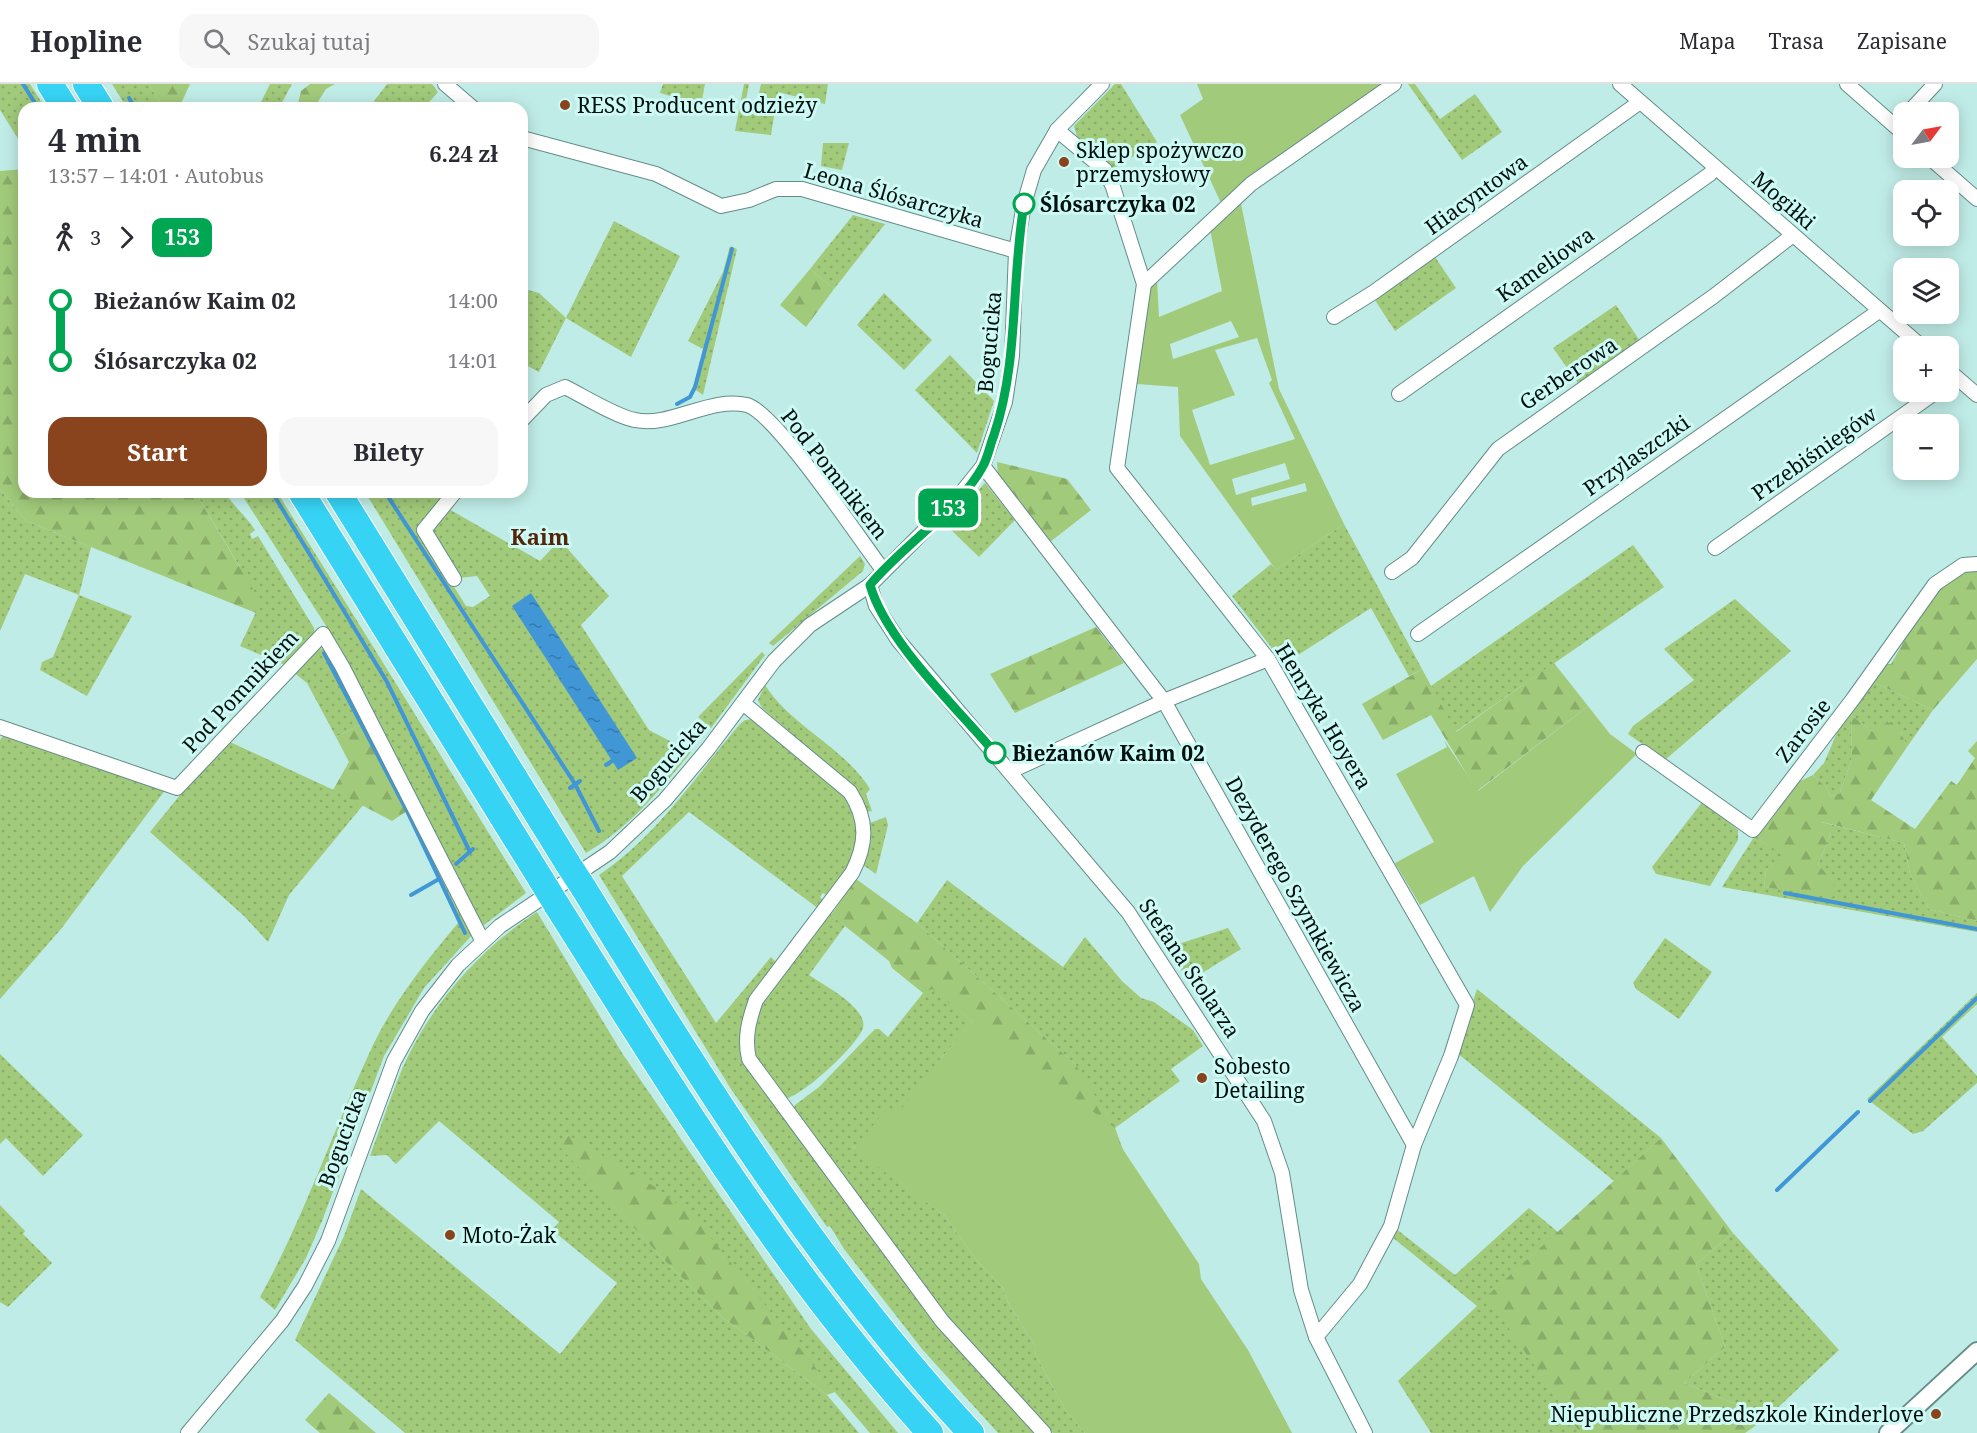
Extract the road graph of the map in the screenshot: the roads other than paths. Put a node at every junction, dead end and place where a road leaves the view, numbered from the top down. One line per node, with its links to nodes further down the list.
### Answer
1 (50, 84): 9 (highway)
2 (86, 84): 10 (highway)
3 (445, 84): 11 (street)
4 (1102, 84): 15 (street, Bogucicka)
5 (1394, 84): 22 (street)
6 (1620, 84): 12 (street, Mogiłki)
7 (1847, 84): 14 (street)
8 (1935, 84): 13 (street)
9 (61, 102)
10 (97, 102)
11 (466, 102)
12 (1640, 102): 17 (street, Mogiłki); 24 (street, Hiacyntowa)
13 (1919, 102)
14 (1893, 121)
15 (1057, 130): 21 (street, Bogucicka); 22 (street, Henryka Hoyera)
16 (528, 140): 21 (street, Leona Ślósarczyka)
17 (1715, 167): 20 (street, Mogiłki); 27 (street, Kameliowa)
18 (1941, 168): 19 (street)
19 (1977, 199)
20 (1793, 235): 23 (street, Mogiłki); 38 (street, Gerberowa)
21 (1016, 251): 31 (street, Bogucicka)
22 (1144, 284): 42 (street, Henryka Hoyera)
23 (1879, 311): 25 (street, Mogiłki); 41 (street, Przylaszczki)
24 (1334, 317)
25 (1909, 336)
26 (1959, 383): 28 (street)
27 (1399, 394)
28 (1977, 395)
29 (1922, 402): 35 (street, Przebiśniegów)
30 (528, 414): 37 (street, Pod Pomnikiem)
31 (983, 466): 37 (street, Bogucicka); 43 (street, Dezyderego Szymkiewicza)
32 (305, 498): 53 (highway, bridge)
33 (342, 498): 54 (highway, bridge)
34 (450, 498): 39 (street)
35 (1715, 548)
36 (1977, 564): 46 (street, Zarosie)
37 (883, 570): 40 (street, Bogucicka)
38 (1392, 572)
39 (454, 579)
40 (870, 585): 44 (street, Bogucicka); 47 (street, Stefana Stolarza)
41 (1418, 634)
42 (1268, 659): 43 (street); 49 (street, Henryka Hoyera)
43 (1164, 701): 47 (street); 49 (street, Dezyderego Szymkiewicza)
44 (743, 703): 48 (street, Bogucicka); 55 (street)
45 (0, 727): 48 (street, Pod Pomnikiem)
46 (1643, 752)
47 (1011, 771): 50 (street, Stefana Stolarza)
48 (483, 940): 52 (street, Bogucicka)
49 (1414, 1145): 50 (street, Henryka Hoyera)
50 (1316, 1337): 56 (street, Stefana Stolarza)
51 (1977, 1351): 57 (street)
52 (188, 1433)
53 (930, 1433)
54 (971, 1433)
55 (1044, 1433)
56 (1365, 1433)
57 (1888, 1433)

